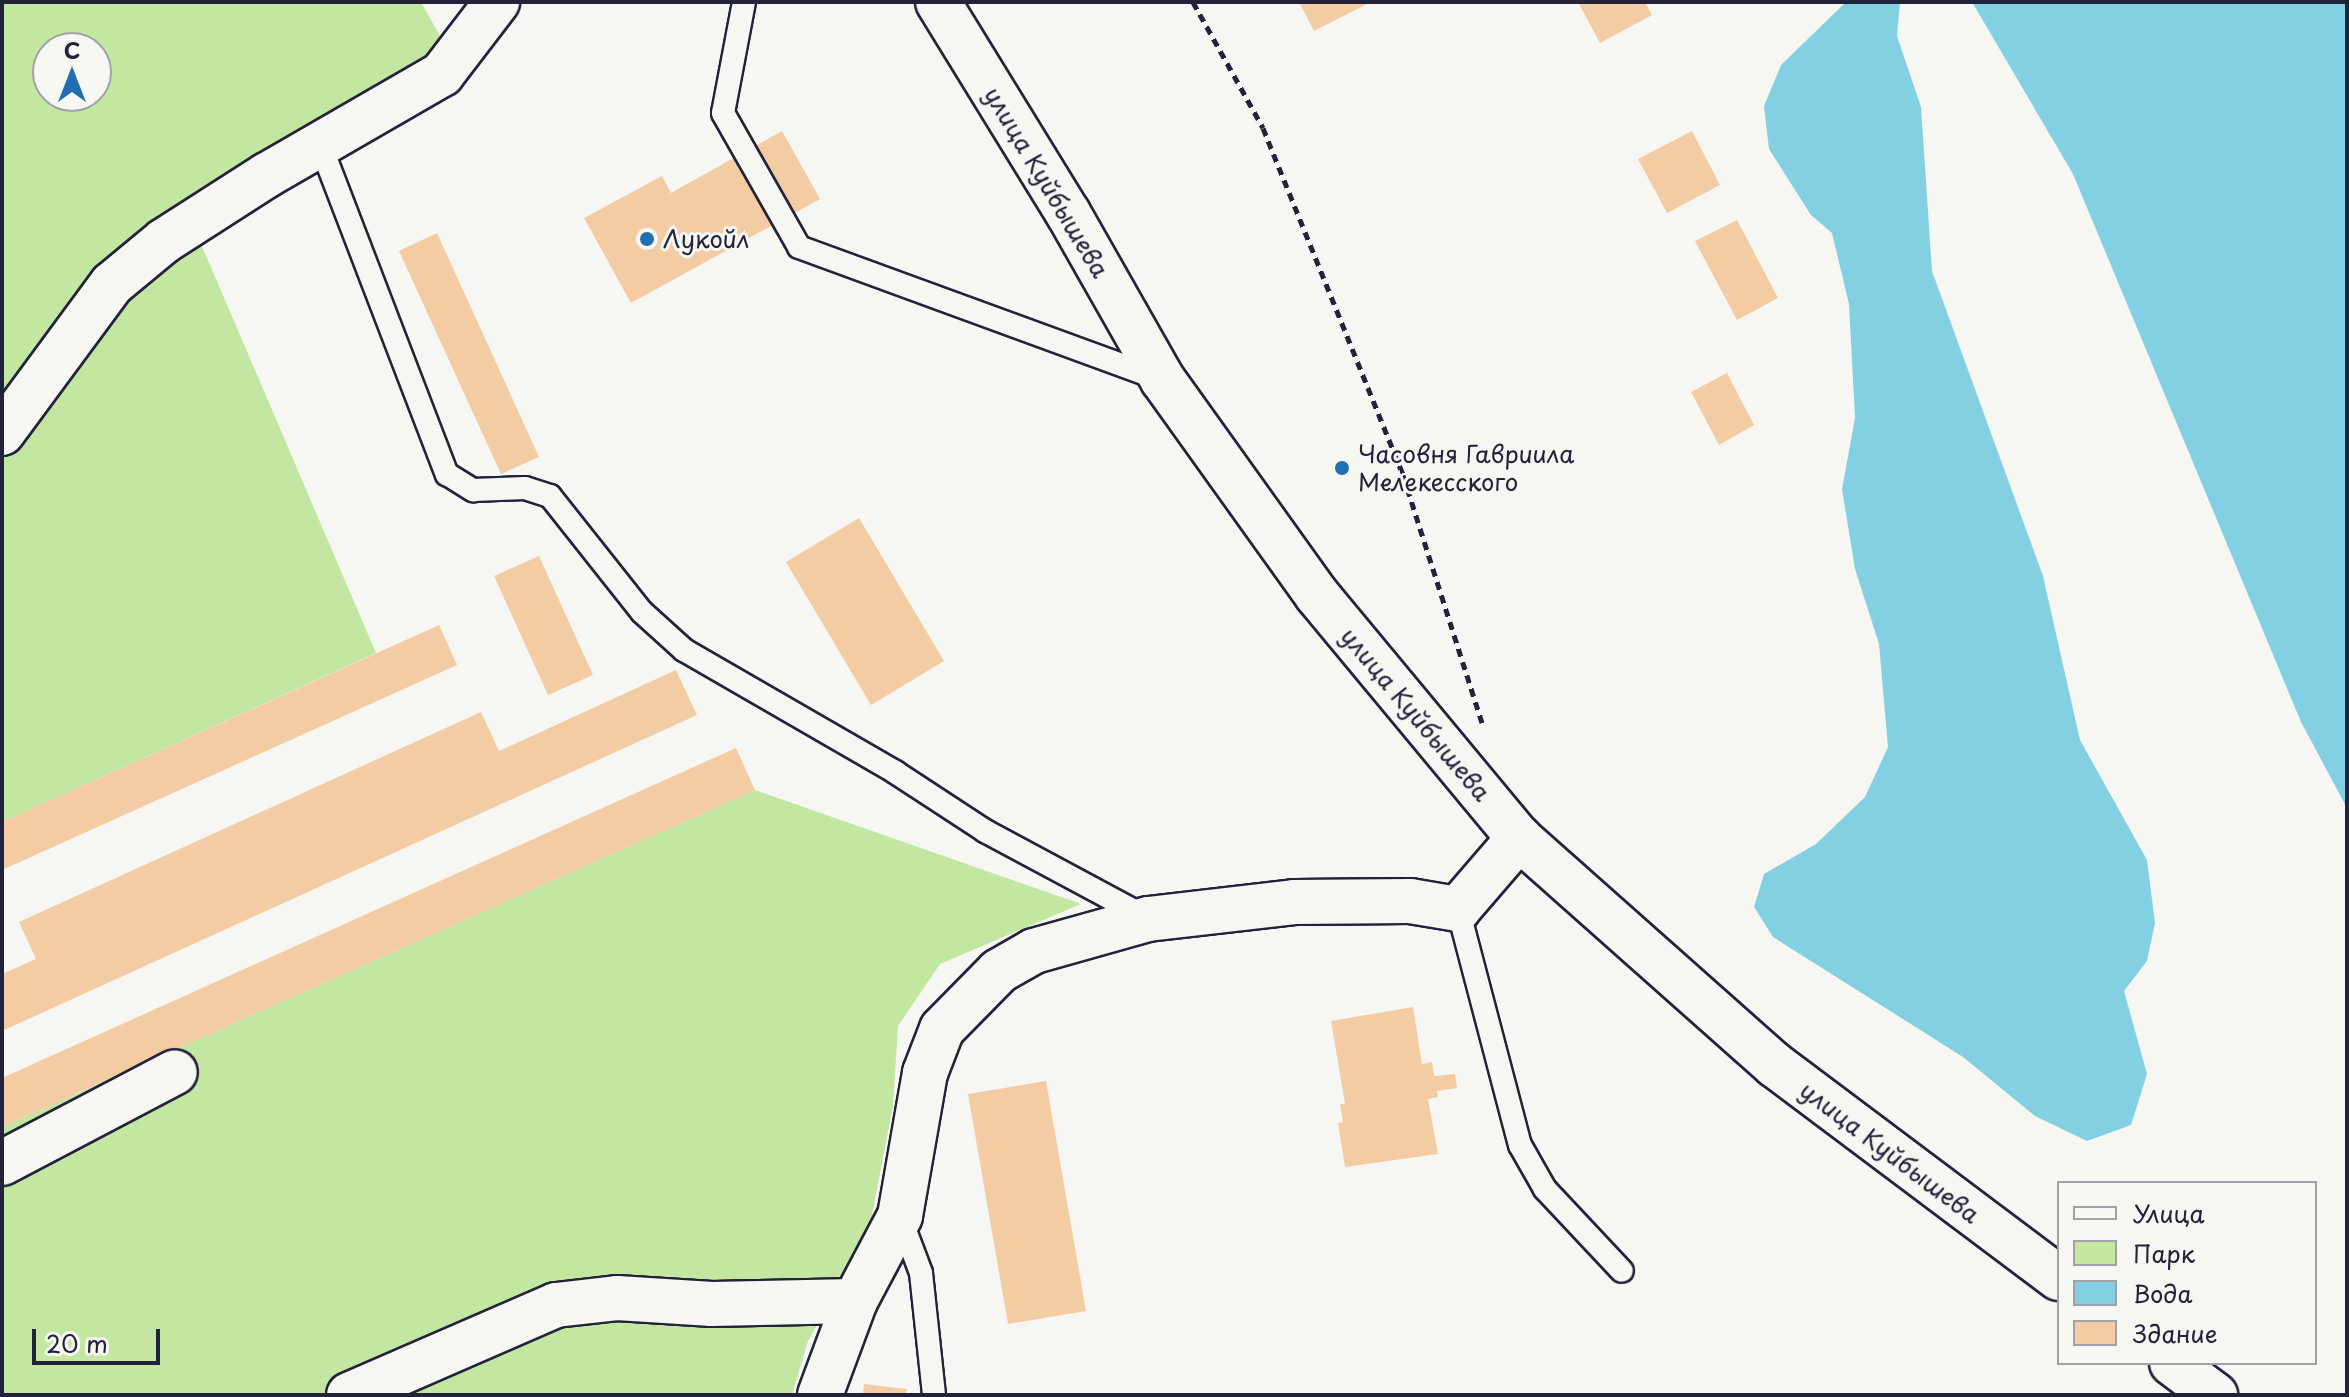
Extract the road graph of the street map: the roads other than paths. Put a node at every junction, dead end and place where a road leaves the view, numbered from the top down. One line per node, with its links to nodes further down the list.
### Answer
1 (497, 2): 4 (main road)
2 (744, 2): 5 (lane)
3 (938, 2): 5 (main road, улица Куйбышева)
4 (320, 144): 6 (main road); 9 (lane)
5 (1163, 380): 7 (main road, улица Куйбышева)
6 (2, 433)
7 (1519, 838): 8 (main road); 14 (main road, улица Куйбышева)
8 (1458, 909): 9 (main road); 13 (lane)
9 (1148, 919): 12 (main road)
10 (175, 1072): 11 (main road)
11 (2, 1163)
12 (900, 1216): 15 (main road); 19 (lane)
13 (1622, 1271)
14 (2057, 1276)
15 (855, 1301): 17 (main road); 18 (main road)
16 (2175, 1365): 20 (main road)
17 (349, 1395)
18 (820, 1395)
19 (934, 1395)
20 (2215, 1395)

